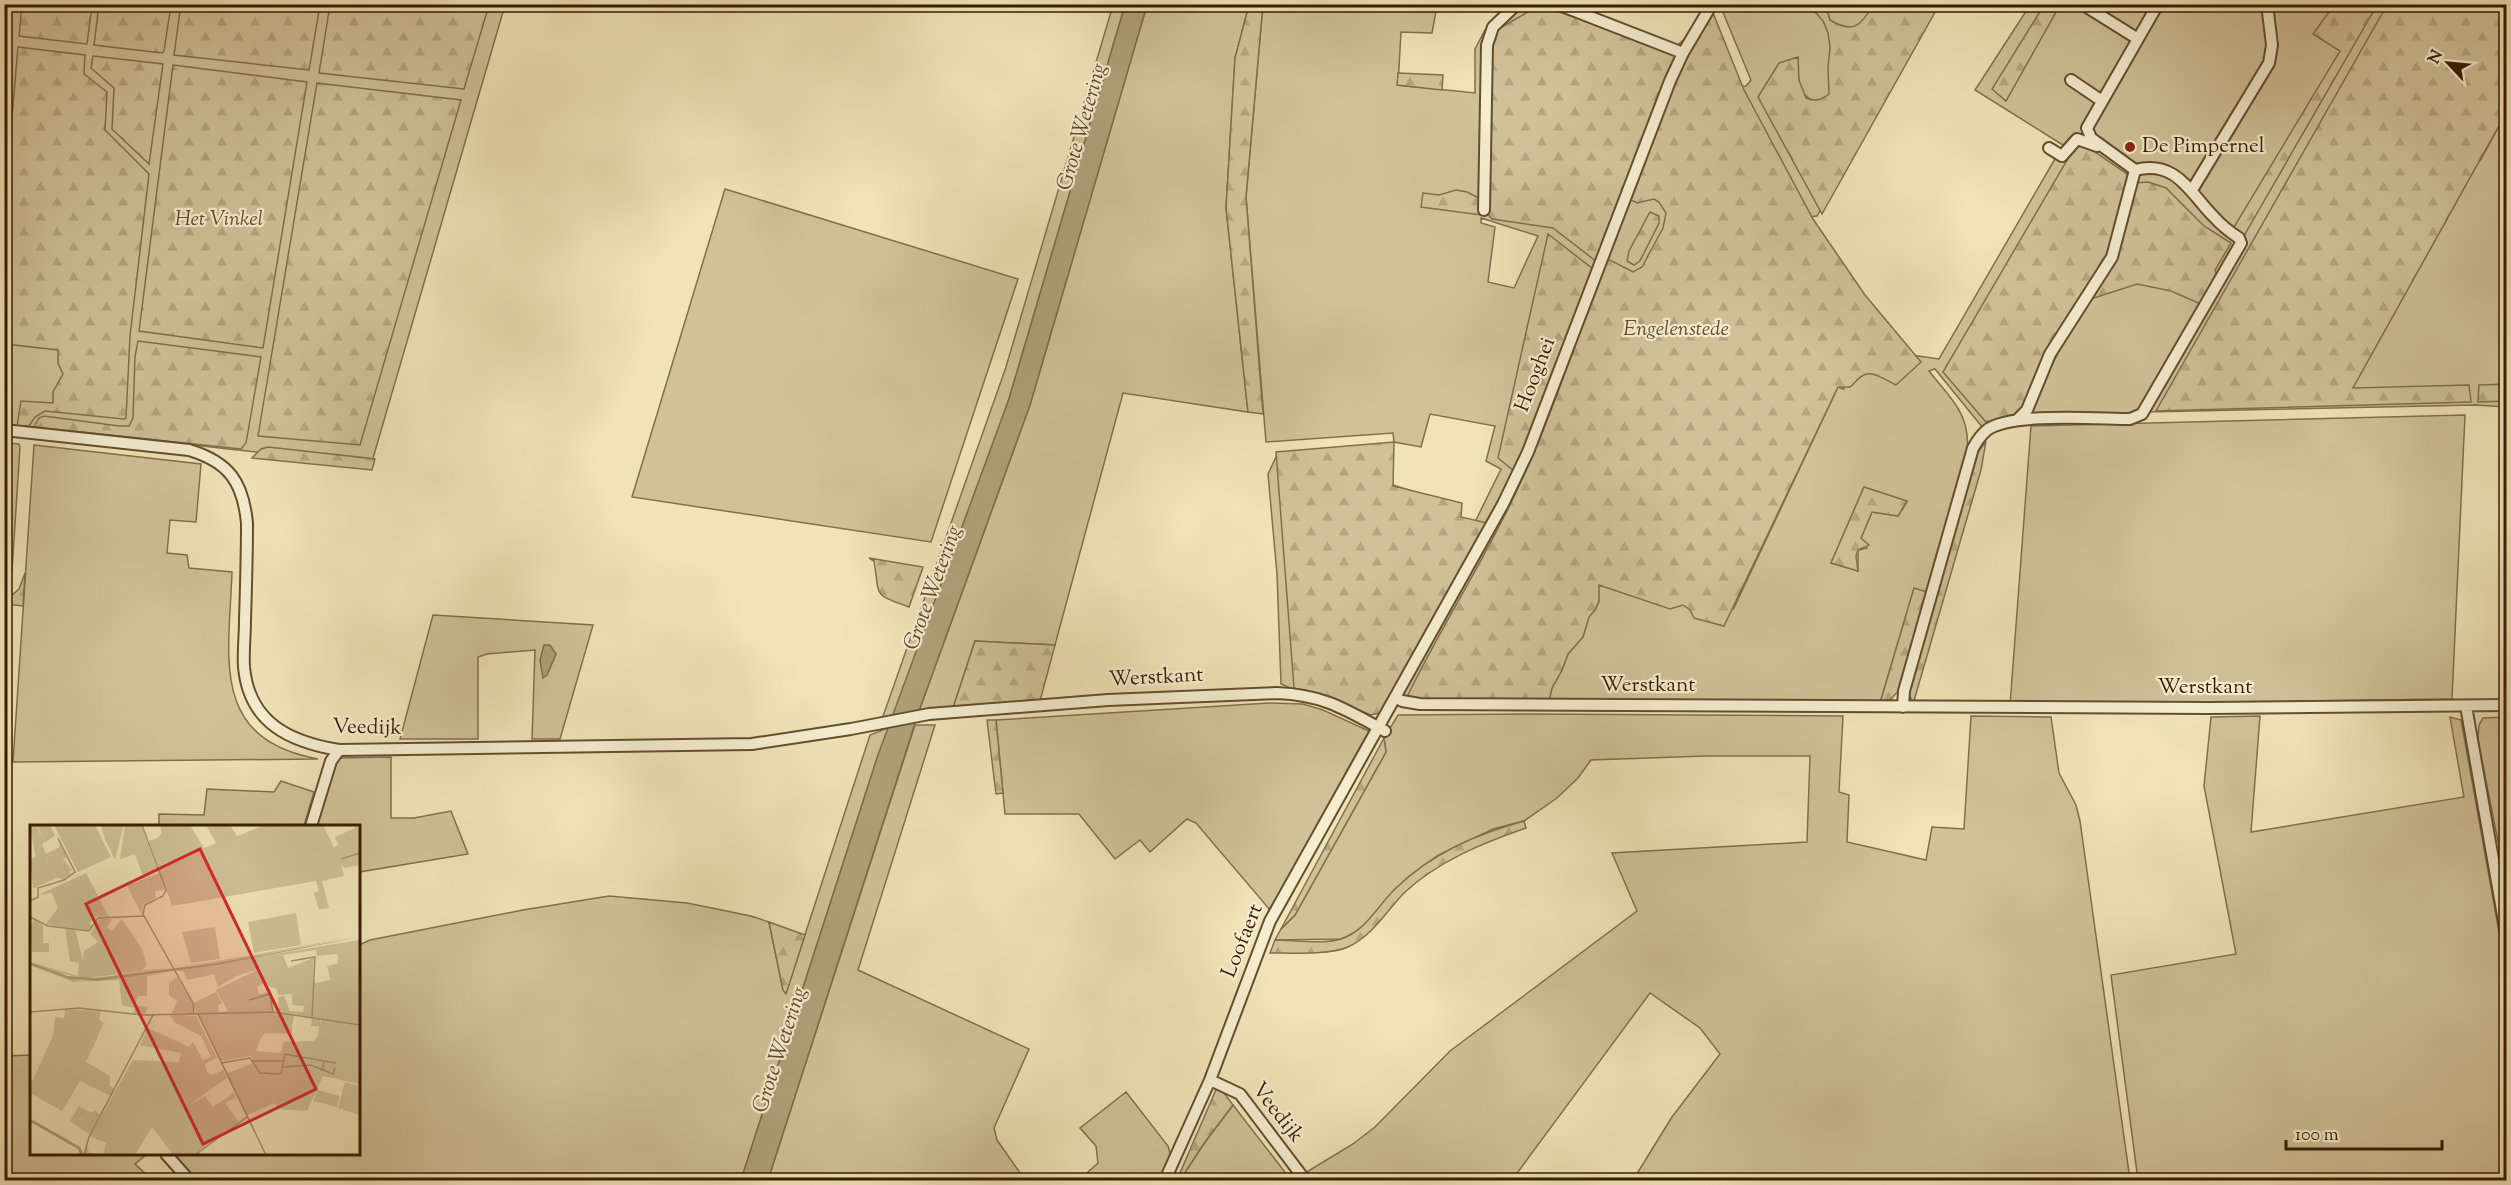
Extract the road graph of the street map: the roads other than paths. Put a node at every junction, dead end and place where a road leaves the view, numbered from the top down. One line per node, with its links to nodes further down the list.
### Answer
1 (1517, 4): 15 (street)
2 (1557, 4): 8 (street)
3 (1712, 4): 8 (street, Hooghei)
4 (2082, 4): 7 (street)
5 (2158, 4): 7 (street)
6 (2267, 4): 14 (street)
7 (2138, 39): 10 (street)
8 (1683, 53): 18 (street, Hooghei)
9 (2071, 80): 10 (street)
10 (2102, 101): 11 (street)
11 (2103, 145): 12 (street); 13 (street)
12 (2049, 148)
13 (2135, 170): 14 (street); 16 (street)
14 (2192, 190): 16 (street)
15 (1484, 210)
16 (2018, 419): 21 (street)
17 (4, 430): 24 (street, Veedijk)
18 (1395, 697): 21 (street, Werstkant); 23 (street, Loofaert)
19 (2506, 705): 20 (street, Werstkant)
20 (2466, 706): 21 (street, Werstkant); 28 (street)
21 (1903, 707)
22 (891, 721): 23 (street, Werstkant); 25 (street, Veedijk)
23 (1381, 729): 29 (street, Loofaert)
24 (323, 747): 25 (street, Veedijk); 26 (street)
25 (339, 750): 26 (street)
26 (331, 761): 27 (street)
27 (311, 825)
28 (2506, 933)
29 (1210, 1080): 32 (street, Loofaert); 33 (street, Veedijk)
30 (167, 1155): 31 (street)
31 (189, 1180)
32 (1165, 1180)
33 (1305, 1180)

